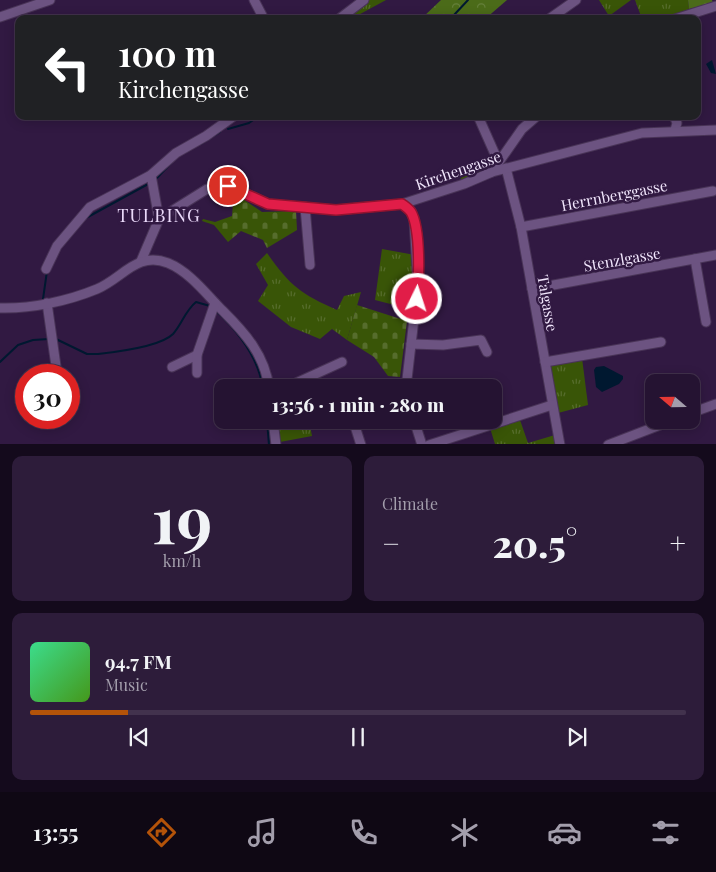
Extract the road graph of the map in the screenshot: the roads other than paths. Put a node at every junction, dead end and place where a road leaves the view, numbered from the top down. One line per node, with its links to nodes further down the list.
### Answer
1 (50, 0): 10 (street)
2 (254, 0): 6 (street)
3 (364, 0): 7 (street)
4 (576, 0): 8 (street)
5 (716, 6): 9 (street)
6 (262, 15)
7 (344, 15)
8 (555, 15)
9 (688, 15)
10 (0, 18)
11 (228, 120): 20 (street)
12 (480, 120): 17 (street)
13 (533, 120): 17 (street)
14 (676, 120): 15 (street)
15 (675, 130): 16 (street, Kirchengasse); 18 (street, Kirchengasse)
16 (716, 130)
17 (498, 161): 19 (street)
18 (506, 168): 19 (street, Kirchengasse); 25 (street, Talgasse)
19 (492, 172): 22 (street, Kirchengasse)
20 (152, 175): 24 (street); 30 (street)
21 (713, 191): 25 (street, Herrnberggasse)
22 (402, 204): 23 (street, Kirchengasse); 37 (street)
23 (305, 206): 24 (street, Kirchengasse); 29 (street)
24 (159, 219): 28 (street)
25 (521, 227): 31 (street, Talgasse)
26 (716, 255): 27 (street, Stenzlgasse)
27 (695, 259): 31 (street, Stenzlgasse); 35 (street)
28 (141, 261): 32 (street); 33 (street)
29 (310, 265)
30 (46, 269)
31 (532, 289): 41 (street, Talgasse)
32 (47, 302): 34 (street); 42 (street)
33 (215, 303): 39 (street); 45 (street)
34 (0, 308)
35 (706, 322)
36 (661, 342): 41 (street)
37 (411, 344): 38 (street); 47 (street)
38 (487, 352)
39 (197, 355): 43 (street); 44 (street)
40 (342, 362): 46 (street)
41 (545, 362): 49 (street, Talgasse)
42 (56, 364)
43 (172, 367)
44 (197, 373)
45 (267, 379)
46 (305, 379)
47 (407, 379)
48 (716, 404): 50 (street)
49 (552, 406): 58 (street); 59 (street, Talgasse)
50 (700, 410)
51 (274, 429): 55 (street)
52 (357, 429): 56 (street)
53 (417, 429): 57 (street)
54 (649, 429): 60 (street)
55 (276, 444)
56 (361, 444)
57 (422, 444)
58 (429, 444)
59 (560, 444)
60 (608, 444)

